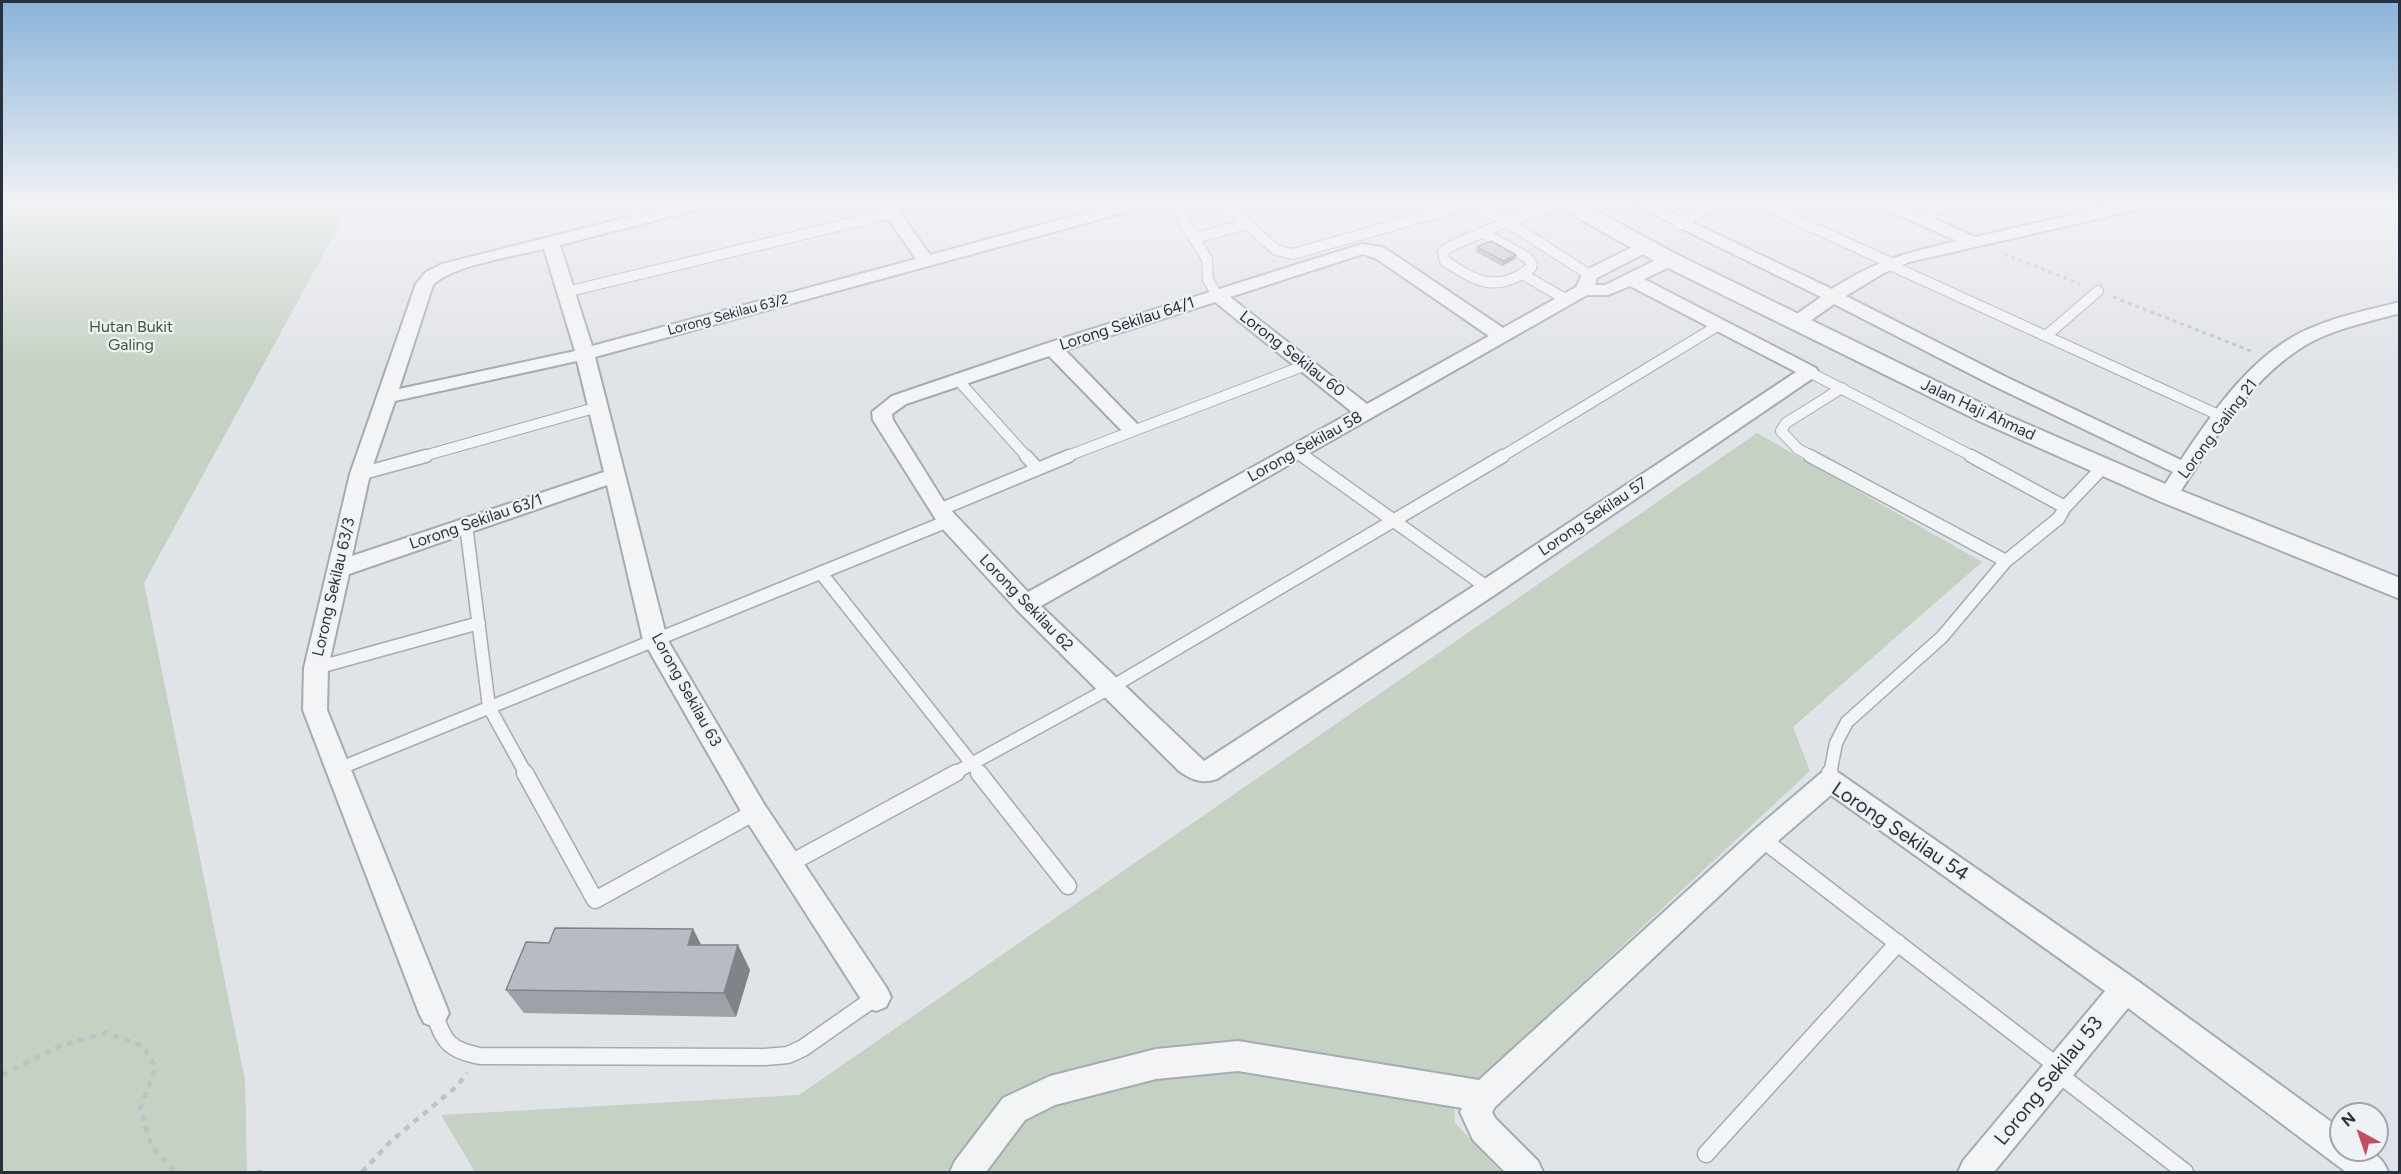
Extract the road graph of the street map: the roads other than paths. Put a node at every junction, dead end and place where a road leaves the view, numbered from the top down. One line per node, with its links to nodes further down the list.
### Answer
1 (479, 260): 36 (street, Lorong Sekilau 63/3)
2 (556, 260): 22 (street, Lorong Sekilau 63)
3 (691, 260): 22 (lane)
4 (934, 260): 16 (street, Lorong Sekilau 63/2)
5 (1207, 260): 23 (lane)
6 (1333, 260): 23 (street, Lorong Sekilau 64/1)
7 (1390, 260): 28 (street, Lorong Sekilau 64/1)
8 (1445, 260): 18 (lane)
9 (1528, 260): 18 (lane)
10 (1549, 260): 20 (lane)
11 (1624, 260): 20 (street, Lorong Sekilau 58)
12 (1670, 260): 19 (street, Lorong Sekilau 58); 26 (street, Jalan Haji Ahmad)
13 (1753, 260): 24 (street)
14 (1882, 260): 17 (lane)
15 (1899, 260): 17 (street)
16 (926, 262): 31 (street, Lorong Sekilau 63/2)
17 (1889, 263): 24 (street); 29 (lane)
18 (1522, 274): 20 (lane)
19 (1630, 279): 20 (street, Lorong Sekilau 58); 27 (street)
20 (1580, 288): 28 (street, Lorong Sekilau 58)
21 (2098, 291): 29 (lane)
22 (566, 292): 31 (street, Lorong Sekilau 63)
23 (1218, 295): 30 (street, Lorong Sekilau 64/1); 32 (street, Lorong Sekilau 60)
24 (1833, 297): 26 (street); 45 (street)
25 (2400, 307): 40 (street, Lorong Galing 21)
26 (1797, 322): 43 (street, Jalan Haji Ahmad)
27 (1719, 325): 33 (street); 51 (lane)
28 (1502, 336): 39 (street, Lorong Sekilau 58)
29 (2046, 336): 40 (lane)
30 (1052, 348): 34 (street, Lorong Sekilau 64/1); 41 (street)
31 (585, 354): 36 (street, Lorong Sekilau 63/2); 38 (street, Lorong Sekilau 63)
32 (1306, 365): 39 (street, Lorong Sekilau 60); 41 (lane)
33 (1809, 372): 35 (lane); 56 (street, Lorong Sekilau 57)
34 (957, 379): 37 (street, Lorong Sekilau 64/1); 44 (lane)
35 (1842, 388): 49 (lane); 53 (lane)
36 (387, 397): 46 (street, Lorong Sekilau 63/3)
37 (887, 406): 50 (street, Lorong Sekilau 62)
38 (598, 407): 46 (lane); 47 (street, Lorong Sekilau 63)
39 (1366, 413): 42 (street, Lorong Sekilau 58)
40 (2223, 417): 45 (street, Lorong Galing 21)
41 (1131, 429): 44 (lane)
42 (1297, 451): 51 (lane); 58 (street, Lorong Sekilau 58)
43 (2104, 466): 48 (street, Jalan Haji Ahmad); 49 (lane)
44 (1036, 467): 50 (lane)
45 (2185, 470): 48 (street, Lorong Galing 21)
46 (360, 474): 54 (street, Lorong Sekilau 63/3)
47 (615, 475): 52 (street, Lorong Sekilau 63/1); 60 (street, Lorong Sekilau 63)
48 (2169, 495): 57 (street, Jalan Haji Ahmad)
49 (2065, 507): 53 (lane)
50 (943, 516): 55 (lane); 58 (street, Lorong Sekilau 62)
51 (1395, 521): 56 (lane); 62 (lane)
52 (466, 525): 54 (street, Lorong Sekilau 63/1); 59 (lane)
53 (2006, 561): 67 (lane)
54 (338, 568): 61 (street, Lorong Sekilau 63/3)
55 (820, 573): 60 (lane); 64 (lane)
56 (1488, 588): 66 (street, Lorong Sekilau 57)
57 (2400, 589)
58 (1025, 604): 62 (street, Lorong Sekilau 62)
59 (479, 623): 61 (lane); 63 (lane)
60 (655, 640): 63 (lane); 68 (street, Lorong Sekilau 63)
61 (316, 668): 65 (street, Lorong Sekilau 63/3)
62 (1110, 688): 64 (lane); 66 (street, Lorong Sekilau 62)
63 (489, 707): 65 (lane); 68 (lane)
64 (971, 765): 70 (lane); 71 (lane)
65 (338, 769): 75 (street, Lorong Sekilau 63/3)
66 (1208, 772)
67 (1830, 780): 69 (street, Lorong Sekilau 54); 73 (street, Lorong Sekilau 54)
68 (755, 812): 70 (street, Lorong Sekilau 63)
69 (1762, 839): 72 (lane); 77 (street, Lorong Sekilau 54)
70 (789, 864): 74 (street, Lorong Sekilau 63)
71 (1068, 886)
72 (1898, 943): 76 (lane); 79 (lane)
73 (2125, 989): 76 (street, Lorong Sekilau 53); 78 (street, Lorong Sekilau 54)
74 (876, 997): 75 (lane)
75 (434, 1013)
76 (2058, 1070): 81 (street, Lorong Sekilau 53); 84 (lane)
77 (1484, 1096): 82 (street); 83 (street)
78 (2329, 1141)
79 (1706, 1154)
80 (2357, 1162): 85 (street, Lorong Sekilau 54)
81 (1979, 1171)
82 (966, 1173)
83 (1527, 1173)
84 (2185, 1173)
85 (2372, 1173)

